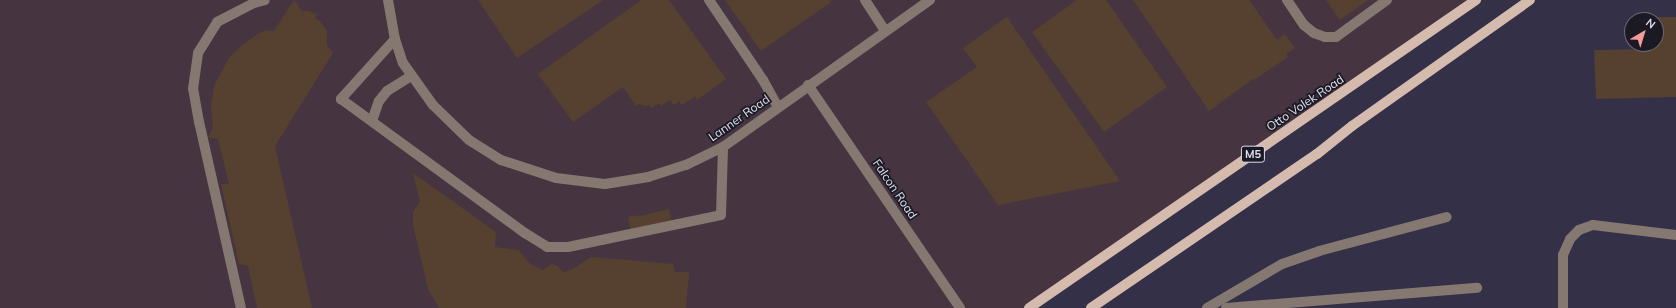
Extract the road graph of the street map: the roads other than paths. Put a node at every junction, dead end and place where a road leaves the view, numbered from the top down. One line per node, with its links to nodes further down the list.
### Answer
1 (265, 0): 20 (street)
2 (388, 0): 11 (street, Lanner Road)
3 (709, 0): 14 (street)
4 (865, 0): 10 (street)
5 (930, 0): 10 (street, Lanner Road)
6 (1287, 0): 7 (street)
7 (1387, 0)
8 (1476, 0): 22 (main road, Otto Volek Road / M5)
9 (1530, 0): 23 (main road)
10 (885, 31): 13 (street, Lanner Road)
11 (395, 39): 12 (street, Lanner Road); 15 (street)
12 (411, 76): 15 (street); 16 (street, Lanner Road)
13 (808, 85): 14 (street, Lanner Road); 21 (street, Falcon Road)
14 (778, 107): 16 (street, Lanner Road)
15 (372, 121): 16 (street)
16 (723, 147)
17 (1447, 217): 24 (street)
18 (1676, 235): 26 (street)
19 (1477, 288): 25 (street)
20 (241, 308)
21 (960, 308)
22 (1030, 308)
23 (1091, 308)
24 (1206, 308)
25 (1226, 308)
26 (1563, 308)

